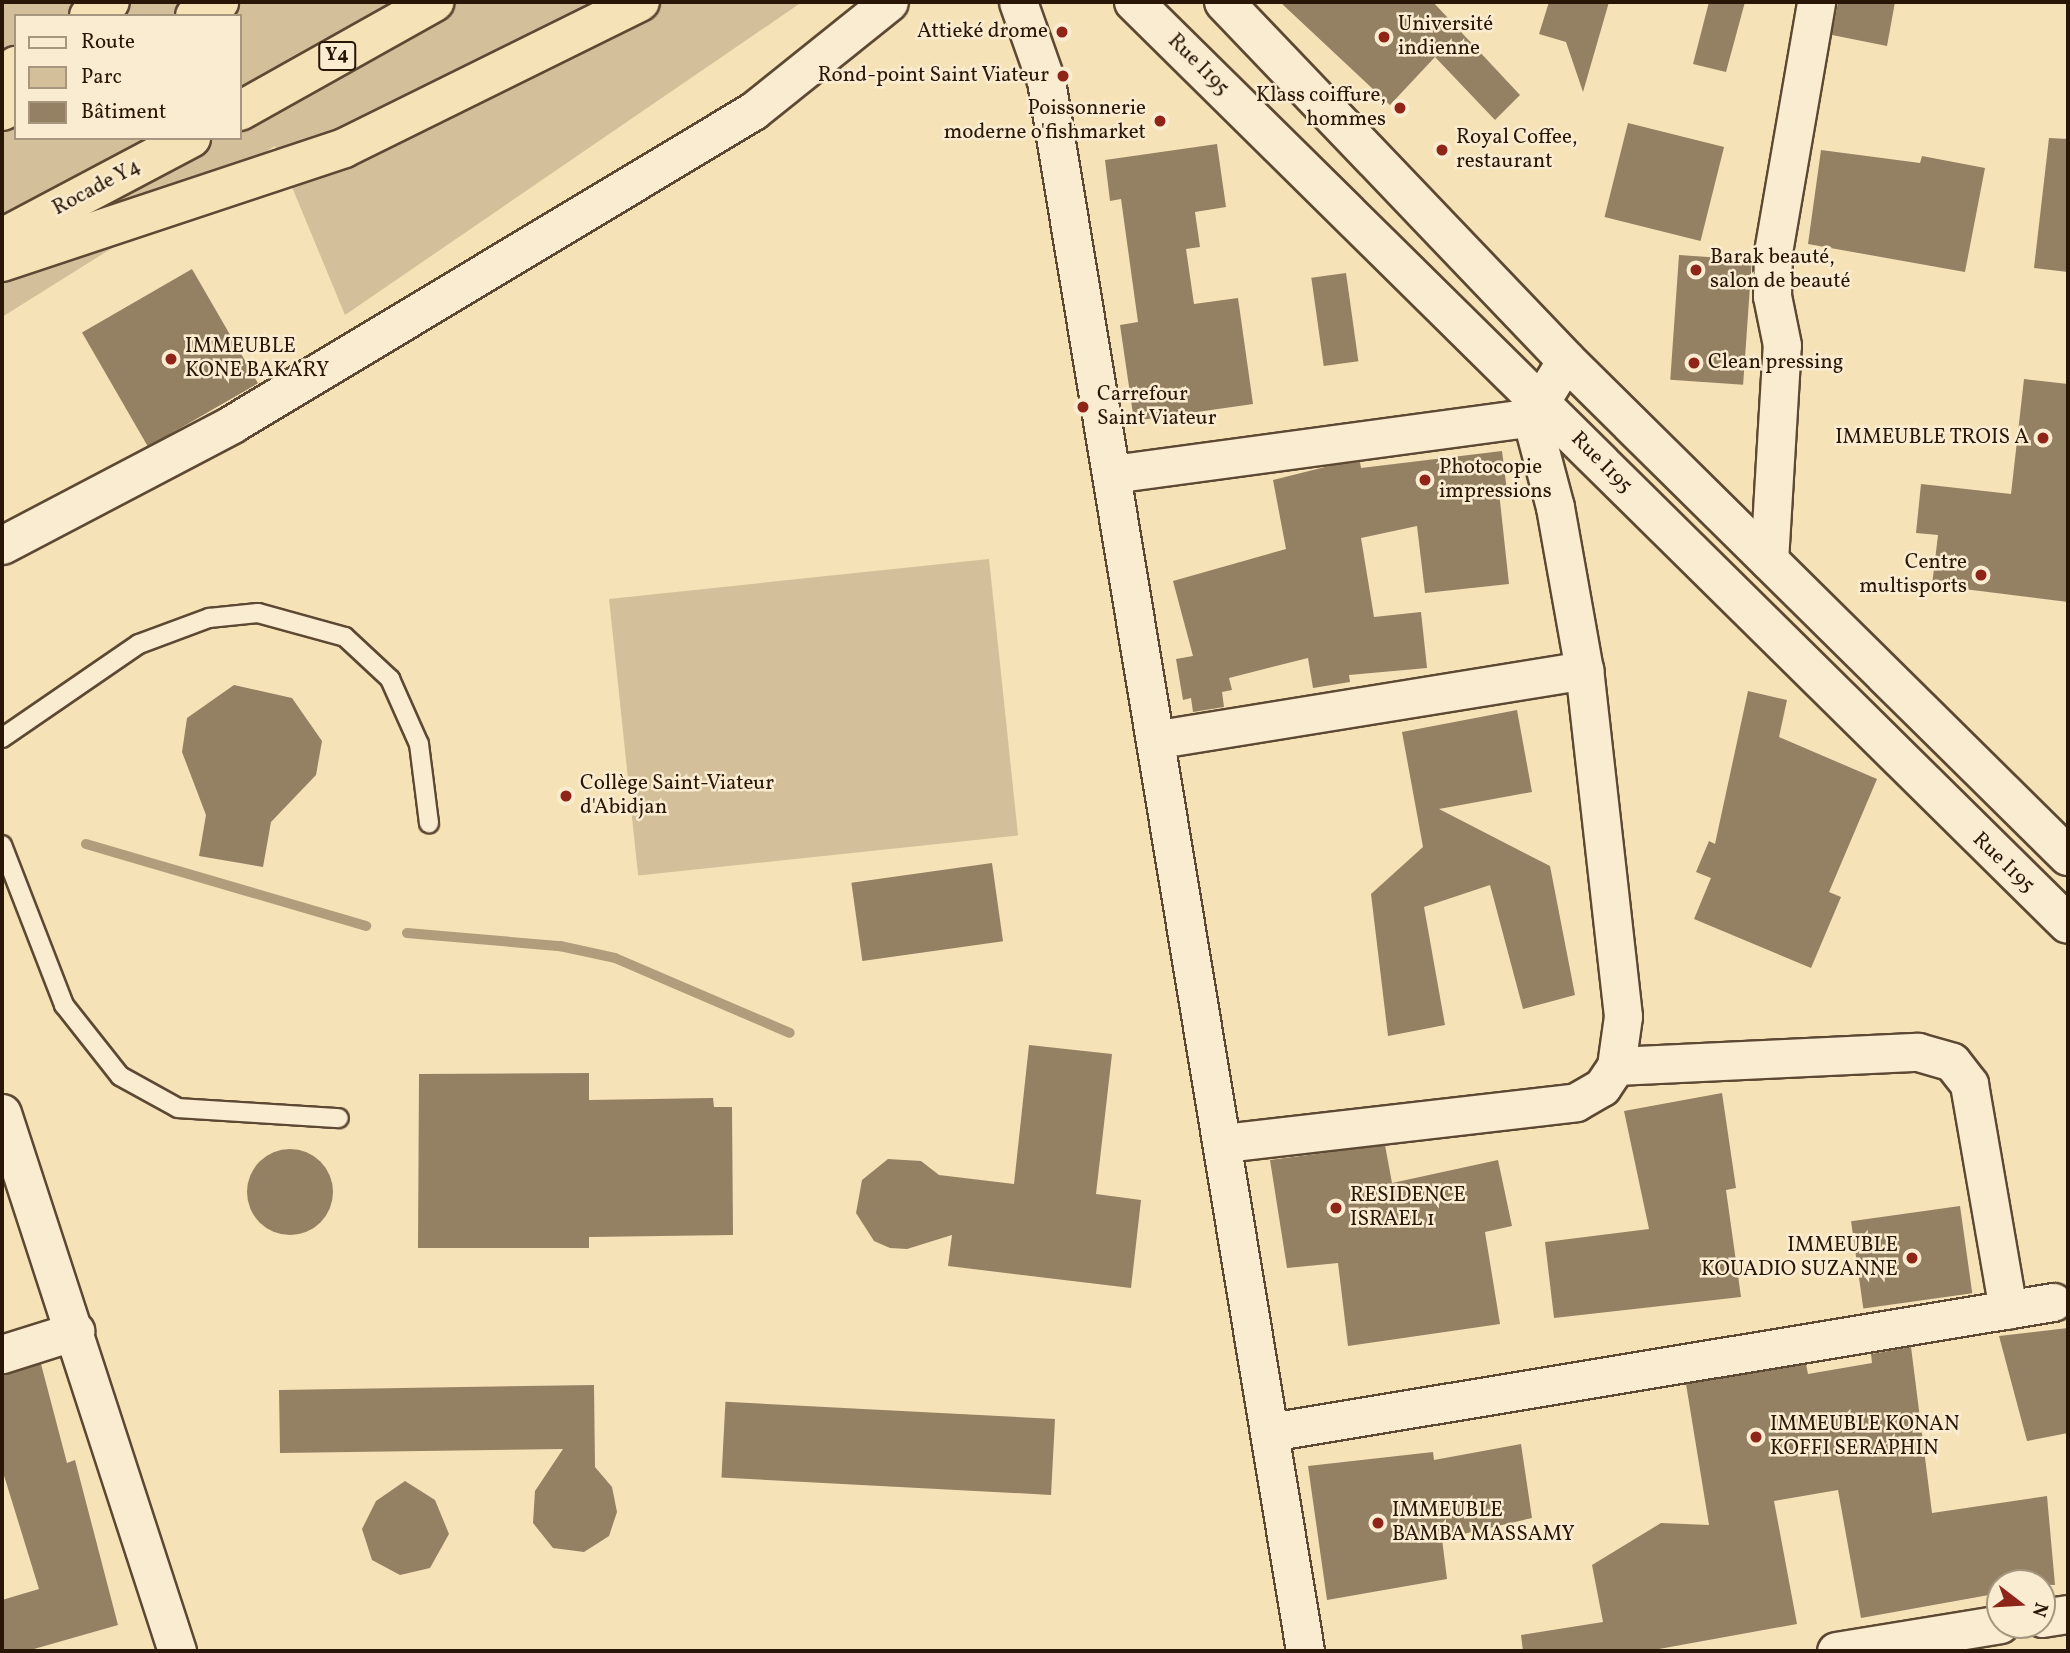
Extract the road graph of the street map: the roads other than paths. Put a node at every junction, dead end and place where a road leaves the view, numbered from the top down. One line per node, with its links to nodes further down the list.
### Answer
1 (110, 2): 10 (highway)
2 (219, 2): 11 (highway)
3 (434, 2): 12 (highway, Y4)
4 (640, 2): 15 (highway)
5 (889, 2): 19 (street)
6 (1018, 2): 18 (street)
7 (1134, 2): 17 (main road, Rue I195)
8 (1224, 2): 16 (main road)
9 (1816, 2): 20 (street)
10 (92, 14)
11 (198, 14)
12 (242, 110)
13 (187, 140): 14 (highway, Rocade Y4)
14 (2, 237)
15 (2, 262)
16 (1566, 360): 17 (street); 20 (main road)
17 (1535, 409): 18 (street); 21 (street); 27 (main road, Rue I195)
18 (1112, 474): 23 (street)
19 (2, 545)
20 (1769, 561): 26 (main road)
21 (1584, 670): 23 (street); 28 (street)
22 (2, 738): 24 (lane)
23 (1159, 739): 31 (street)
24 (429, 823)
25 (2, 845): 30 (lane)
26 (2068, 856)
27 (2068, 924)
28 (1616, 1066): 31 (street); 33 (street)
29 (2, 1113): 34 (street)
30 (339, 1118)
31 (1224, 1143): 36 (street)
32 (2053, 1302): 33 (street)
33 (2008, 1310): 36 (street)
34 (75, 1331): 35 (street); 38 (street)
35 (2, 1354)
36 (1270, 1432): 39 (street)
37 (1986, 1626): 40 (street)
38 (177, 1651)
39 (1305, 1651)
40 (1836, 1651)

